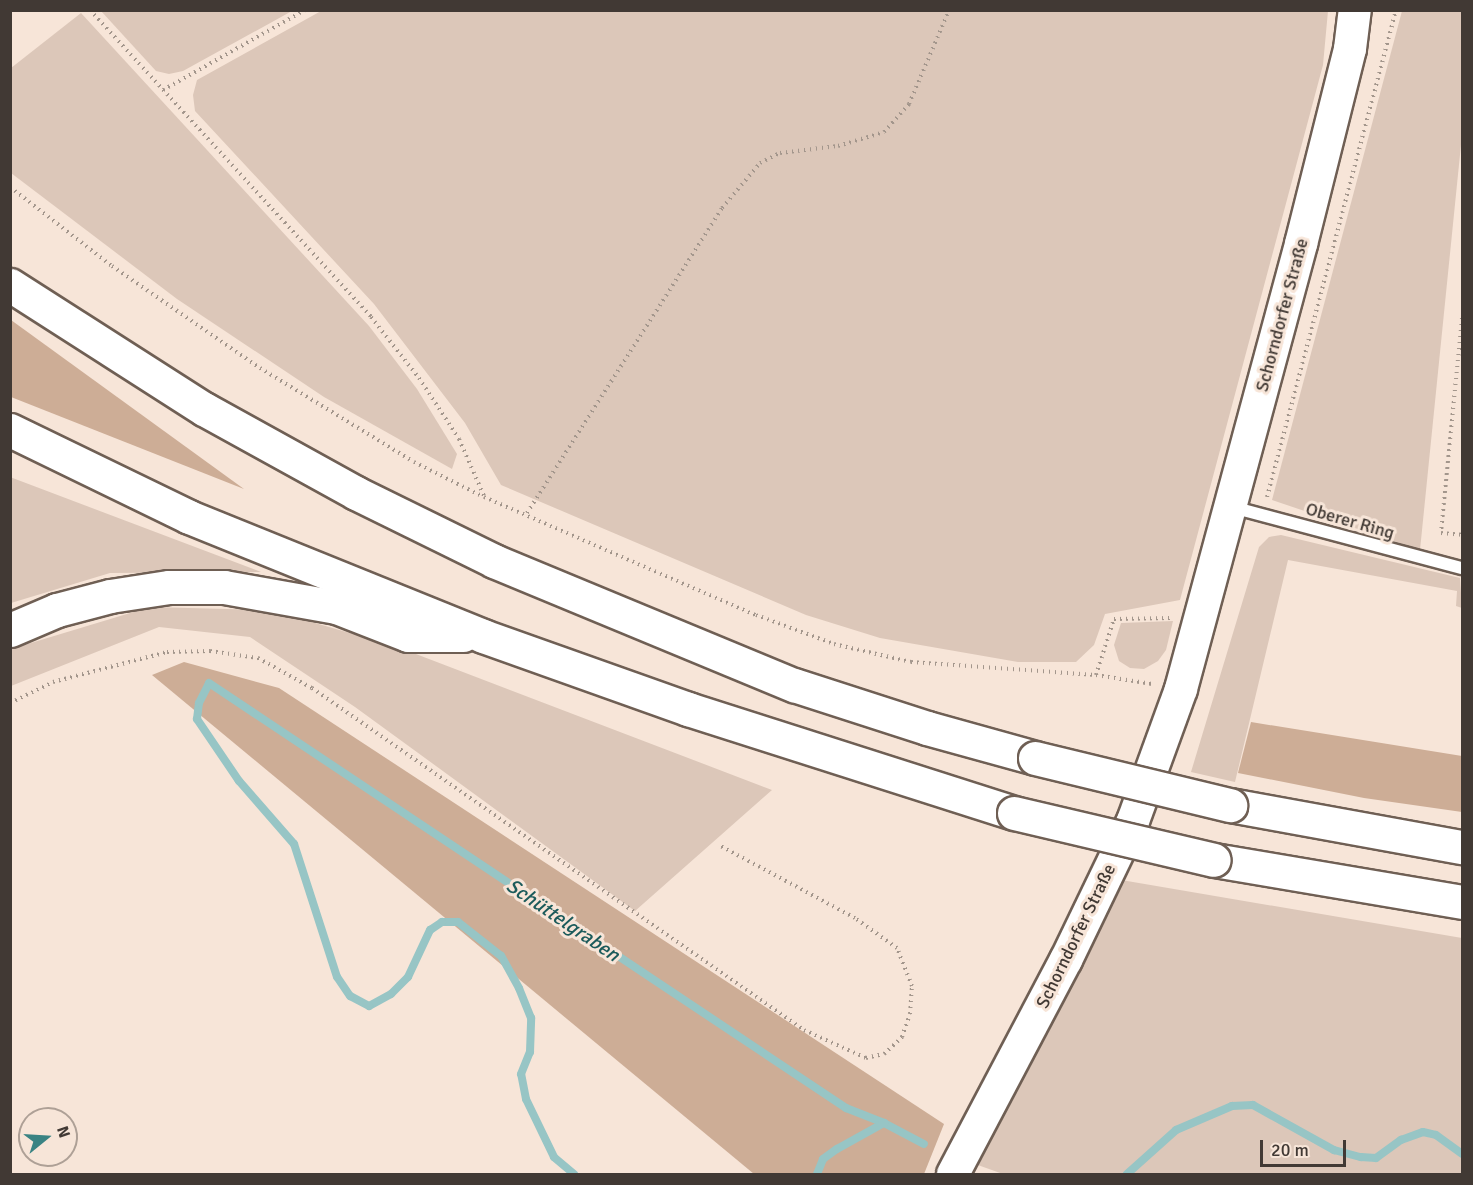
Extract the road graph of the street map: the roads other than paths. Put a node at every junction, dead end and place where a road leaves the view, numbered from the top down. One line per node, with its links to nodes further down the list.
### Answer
1 (1355, 10): 4 (main road, Schorndorfer Straße)
2 (15, 284): 8 (highway, bridge)
3 (10, 430): 7 (highway)
4 (1228, 506): 5 (lane, Oberer Ring); 10 (main road, Schorndorfer Straße)
5 (1462, 568)
6 (10, 630): 7 (highway)
7 (483, 636): 9 (highway, bridge)
8 (1462, 847)
9 (1462, 902)
10 (953, 1174)

